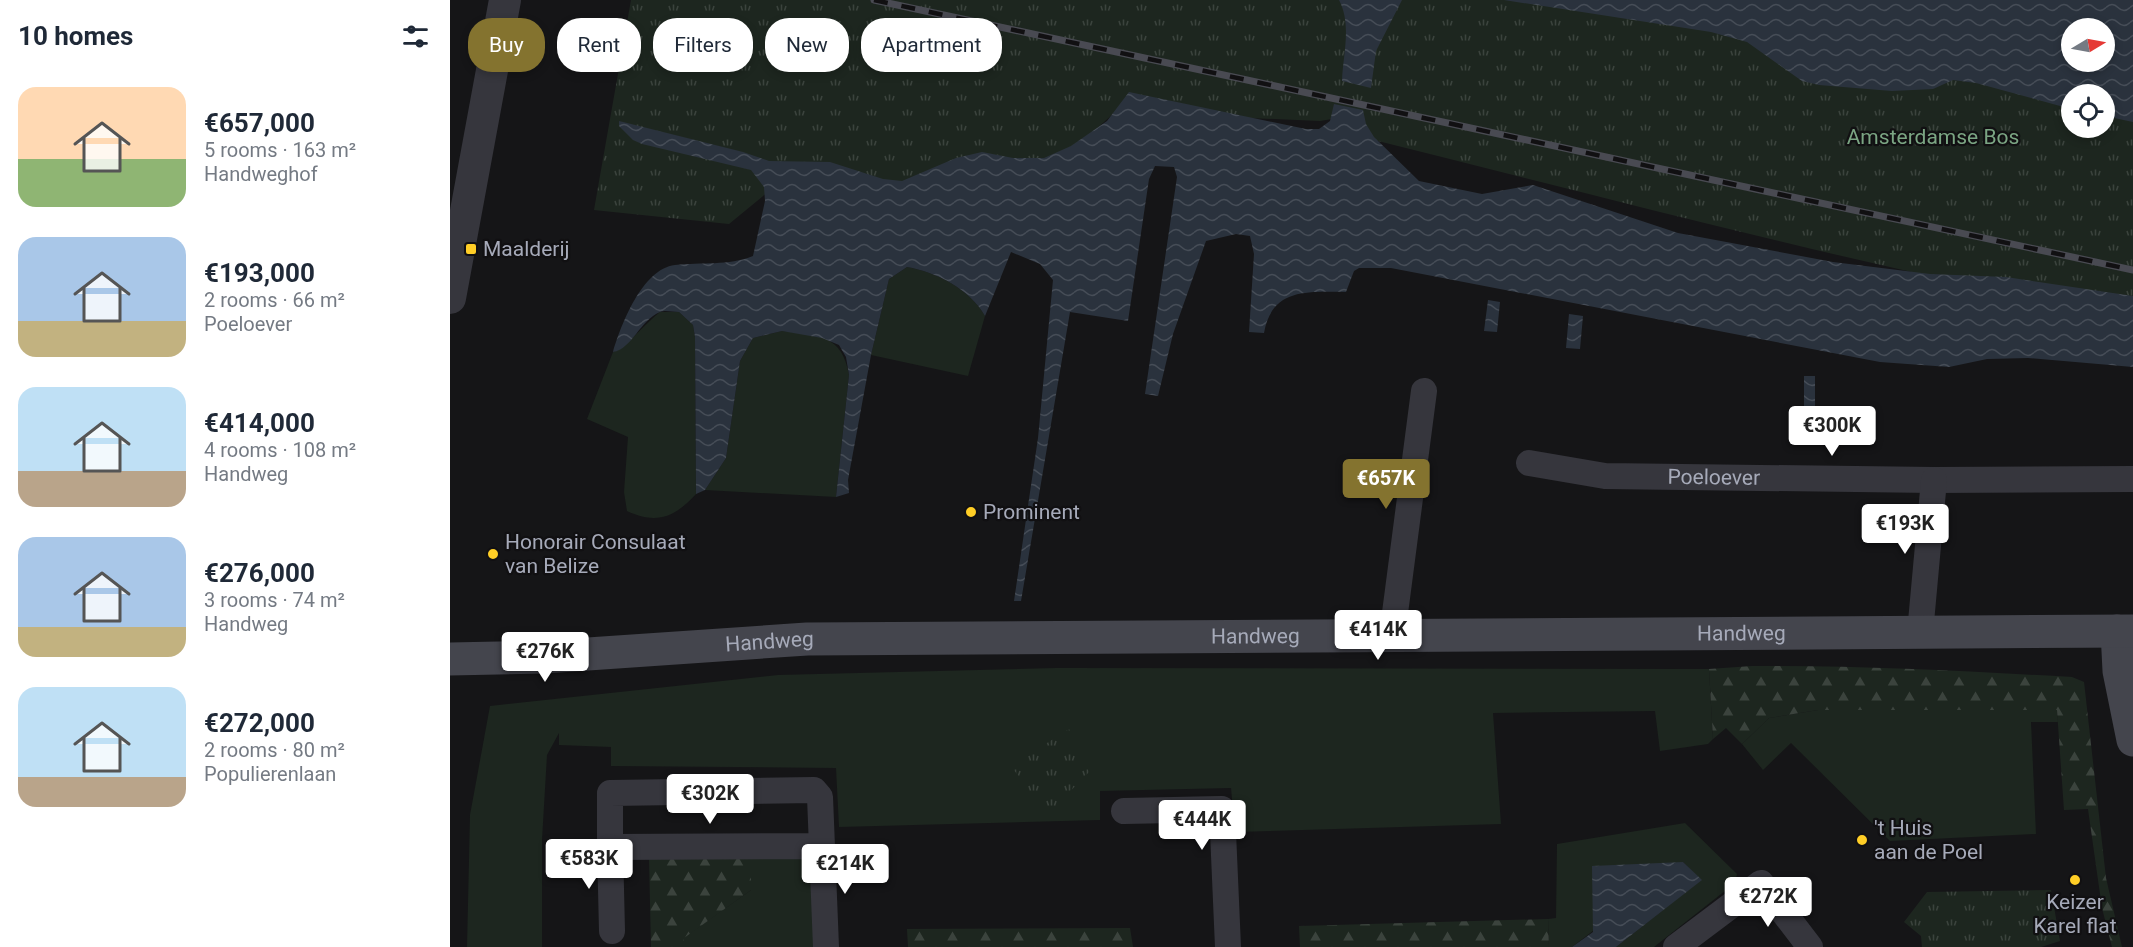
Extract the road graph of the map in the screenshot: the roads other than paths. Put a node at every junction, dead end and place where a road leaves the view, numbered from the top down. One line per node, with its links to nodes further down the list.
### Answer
1 (505, 0): 2 (street)
2 (450, 298)
3 (1424, 391): 9 (street)
4 (1529, 463): 6 (street, Poeloever)
5 (2133, 479): 6 (street, Poeloever)
6 (1934, 480): 8 (street)
7 (2125, 631): 8 (main road, Handweg); 11 (main road)
8 (1920, 633): 9 (main road, Handweg)
9 (1392, 636): 10 (main road, Handweg)
10 (450, 659)
11 (2133, 740)
12 (1124, 811): 17 (street)
13 (822, 846): 14 (street); 14 (street); 16 (street)
14 (610, 848): 15 (street)
15 (612, 931)
16 (826, 947)
17 (1228, 947)
18 (1676, 947): 19 (street)
19 (1810, 947)

